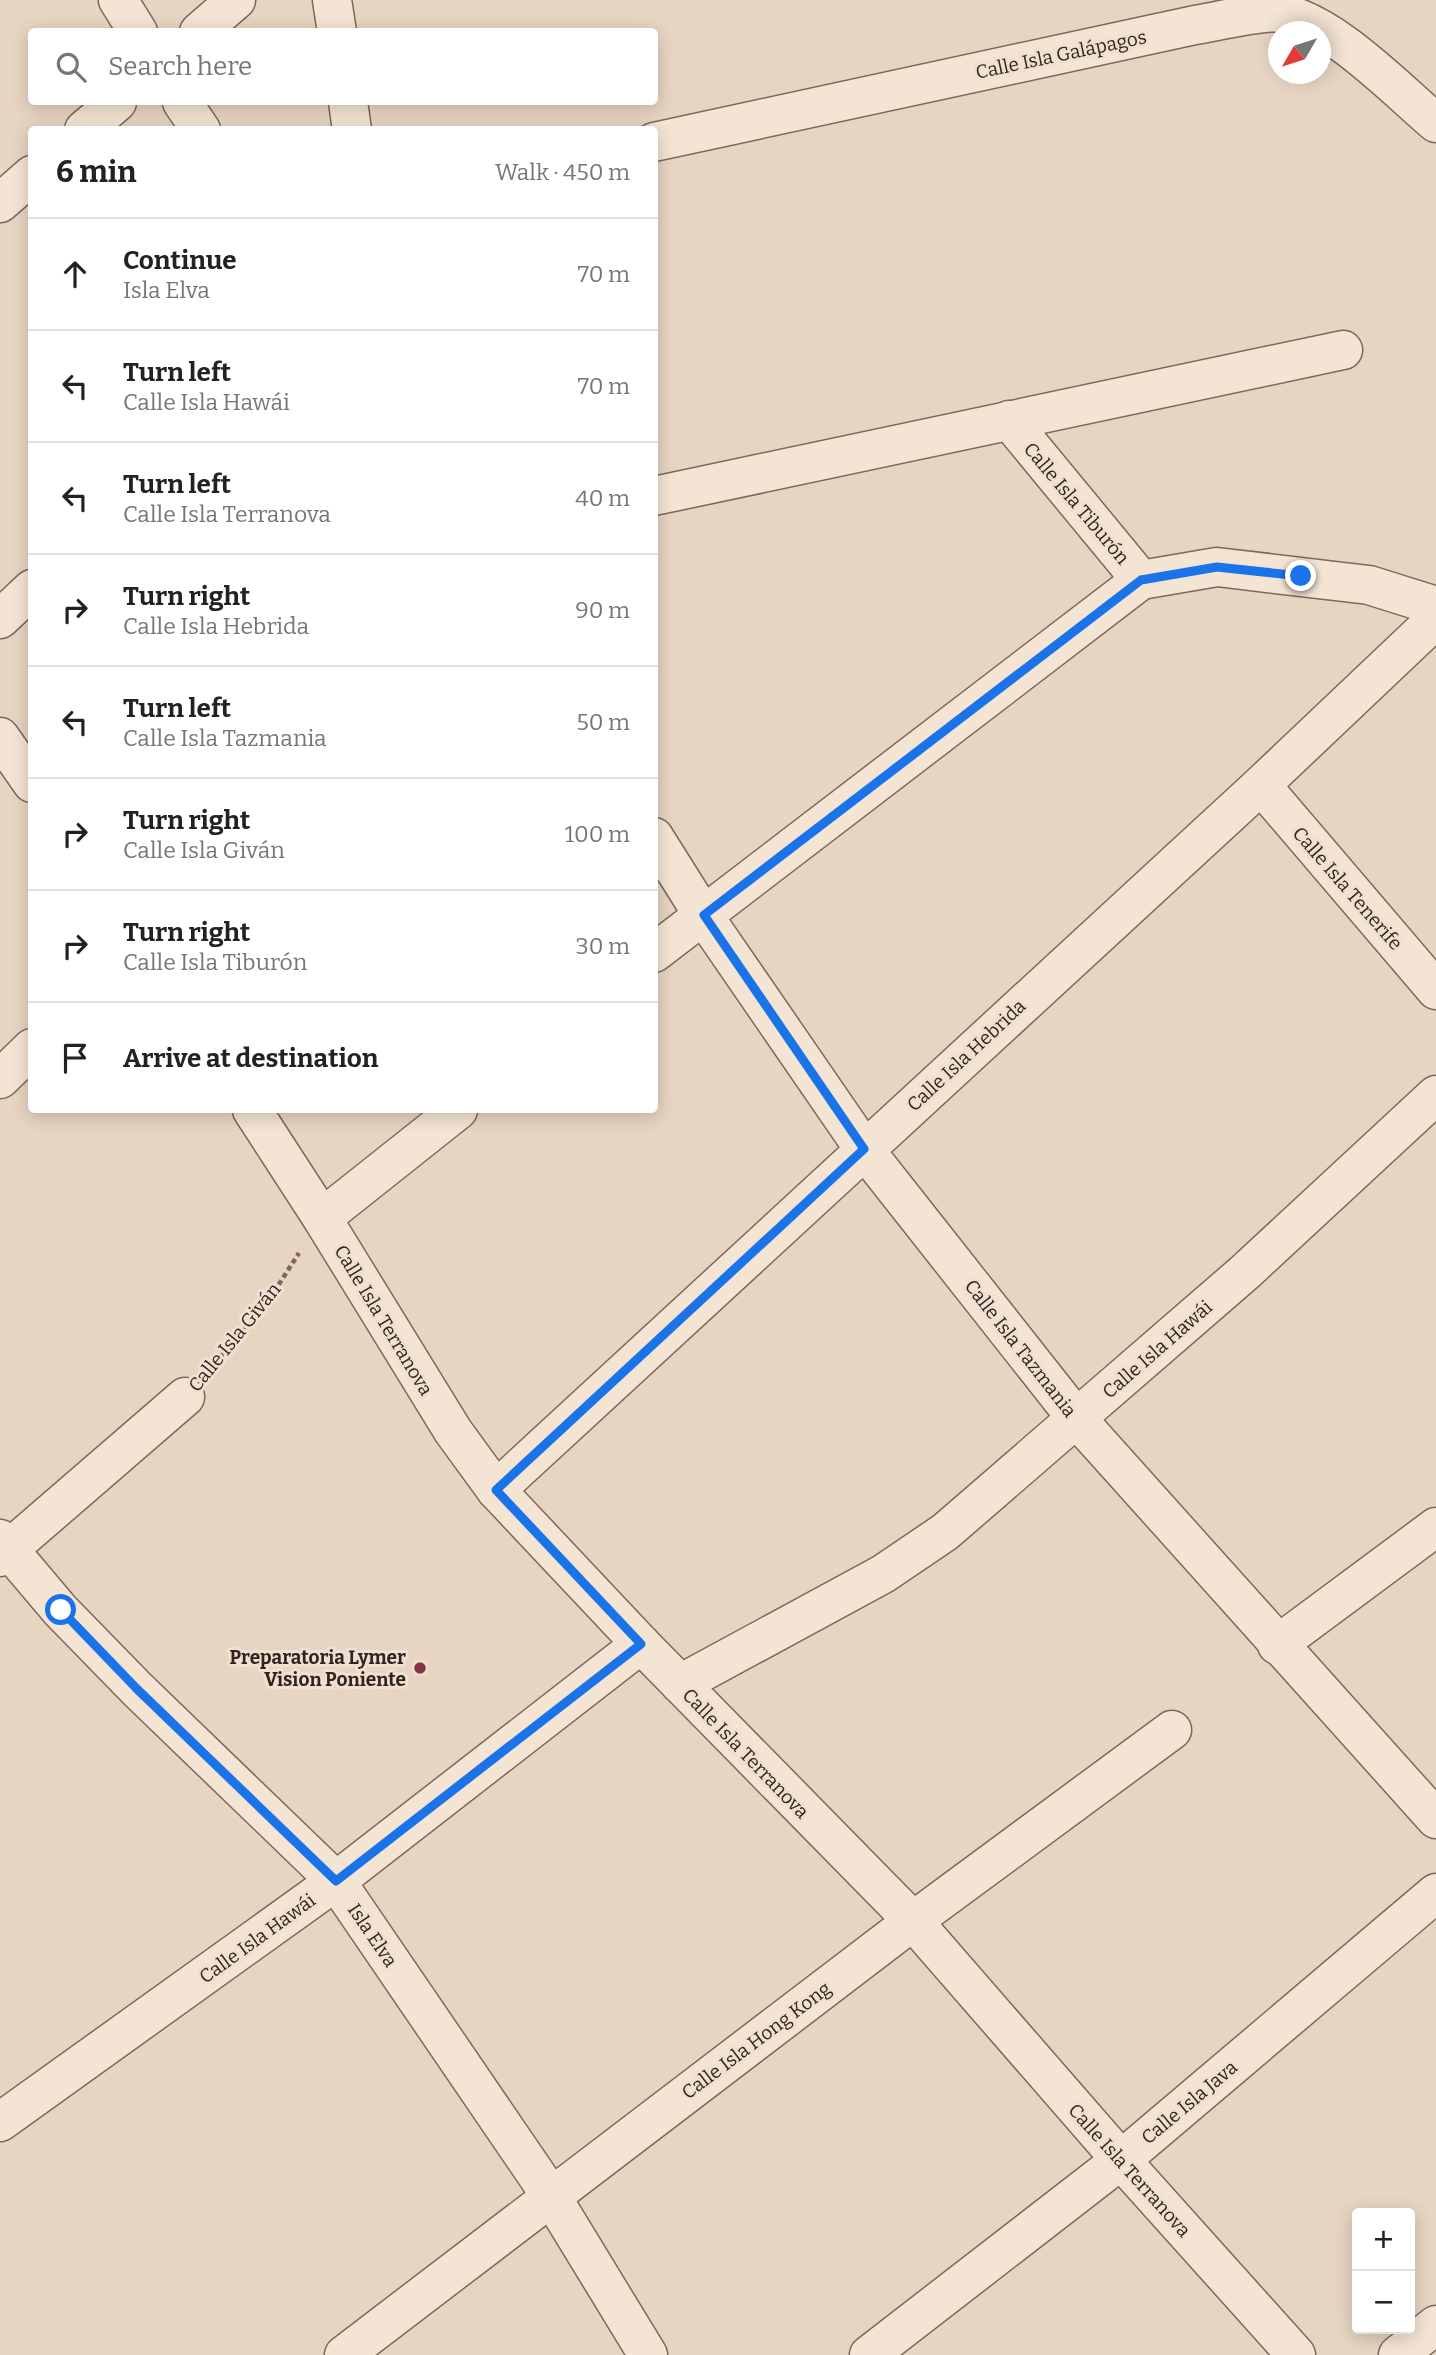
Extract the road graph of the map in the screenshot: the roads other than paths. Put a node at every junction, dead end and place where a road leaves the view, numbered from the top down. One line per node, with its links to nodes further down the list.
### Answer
1 (118, 0): 4 (street)
2 (236, 0): 5 (street)
3 (332, 0): 6 (street)
4 (136, 28)
5 (204, 28)
6 (336, 28)
7 (113, 105): 11 (street)
8 (184, 105): 12 (street)
9 (348, 105): 13 (street)
10 (1436, 123): 14 (street, Calle Isla Galápagos)
11 (89, 126)
12 (198, 126)
13 (351, 126)
14 (658, 141)
15 (28, 178): 16 (street)
16 (0, 203)
17 (1343, 350): 18 (street)
18 (1009, 420): 19 (street); 20 (street, Calle Isla Tiburón)
19 (658, 495)
20 (1141, 580): 22 (street, Calle Isla Tiburón); 29 (street)
21 (28, 593): 23 (street)
22 (1436, 606)
23 (0, 619)
24 (1436, 620): 27 (street, Calle Isla Hebrida)
25 (0, 737): 26 (street)
26 (28, 777)
27 (1261, 785): 31 (street, Calle Isla Tenerife); 37 (street, Calle Isla Hebrida)
28 (658, 843): 29 (street, Calle Isla Tazmania)
29 (704, 915): 30 (street); 37 (street, Calle Isla Tazmania)
30 (658, 950)
31 (1436, 990)
32 (28, 1052): 33 (street)
33 (0, 1079)
34 (1436, 1095): 40 (street, Calle Isla Hawái)
35 (254, 1113): 38 (street, Calle Isla Terranova)
36 (454, 1113): 38 (street)
37 (864, 1149): 40 (street, Calle Isla Tazmania); 41 (street, Calle Isla Hebrida)
38 (322, 1218): 41 (street, Calle Isla Terranova)
39 (185, 1397): 43 (street, Calle Isla Giván)
40 (1077, 1419): 45 (street, Calle Isla Tazmania); 46 (street, Calle Isla Hawái)
41 (496, 1490): 44 (street, Calle Isla Terranova)
42 (1436, 1527): 45 (street)
43 (3, 1549): 49 (street, Isla Elva)
44 (641, 1644): 46 (street, Calle Isla Terranova); 49 (street, Calle Isla Hawái)
45 (1277, 1645): 48 (street, Calle Isla Tazmania)
46 (680, 1684): 51 (street, Calle Isla Terranova)
47 (1172, 1730): 51 (street, Calle Isla Hong Kong)
48 (1436, 1819)
49 (336, 1881): 52 (street, Calle Isla Hawái); 54 (street, Isla Elva)
50 (1436, 1893): 53 (street, Calle Isla Java)
51 (913, 1921): 53 (street, Calle Isla Terranova); 54 (street, Calle Isla Hong Kong)
52 (0, 2122)
53 (1121, 2160): 58 (street, Calle Isla Java); 59 (street, Calle Isla Terranova)
54 (551, 2196): 56 (street, Calle Isla Hong Kong); 57 (street, Isla Elva)
55 (1436, 2325): 60 (street)
56 (344, 2355)
57 (648, 2355)
58 (869, 2355)
59 (1296, 2355)
60 (1398, 2355)

